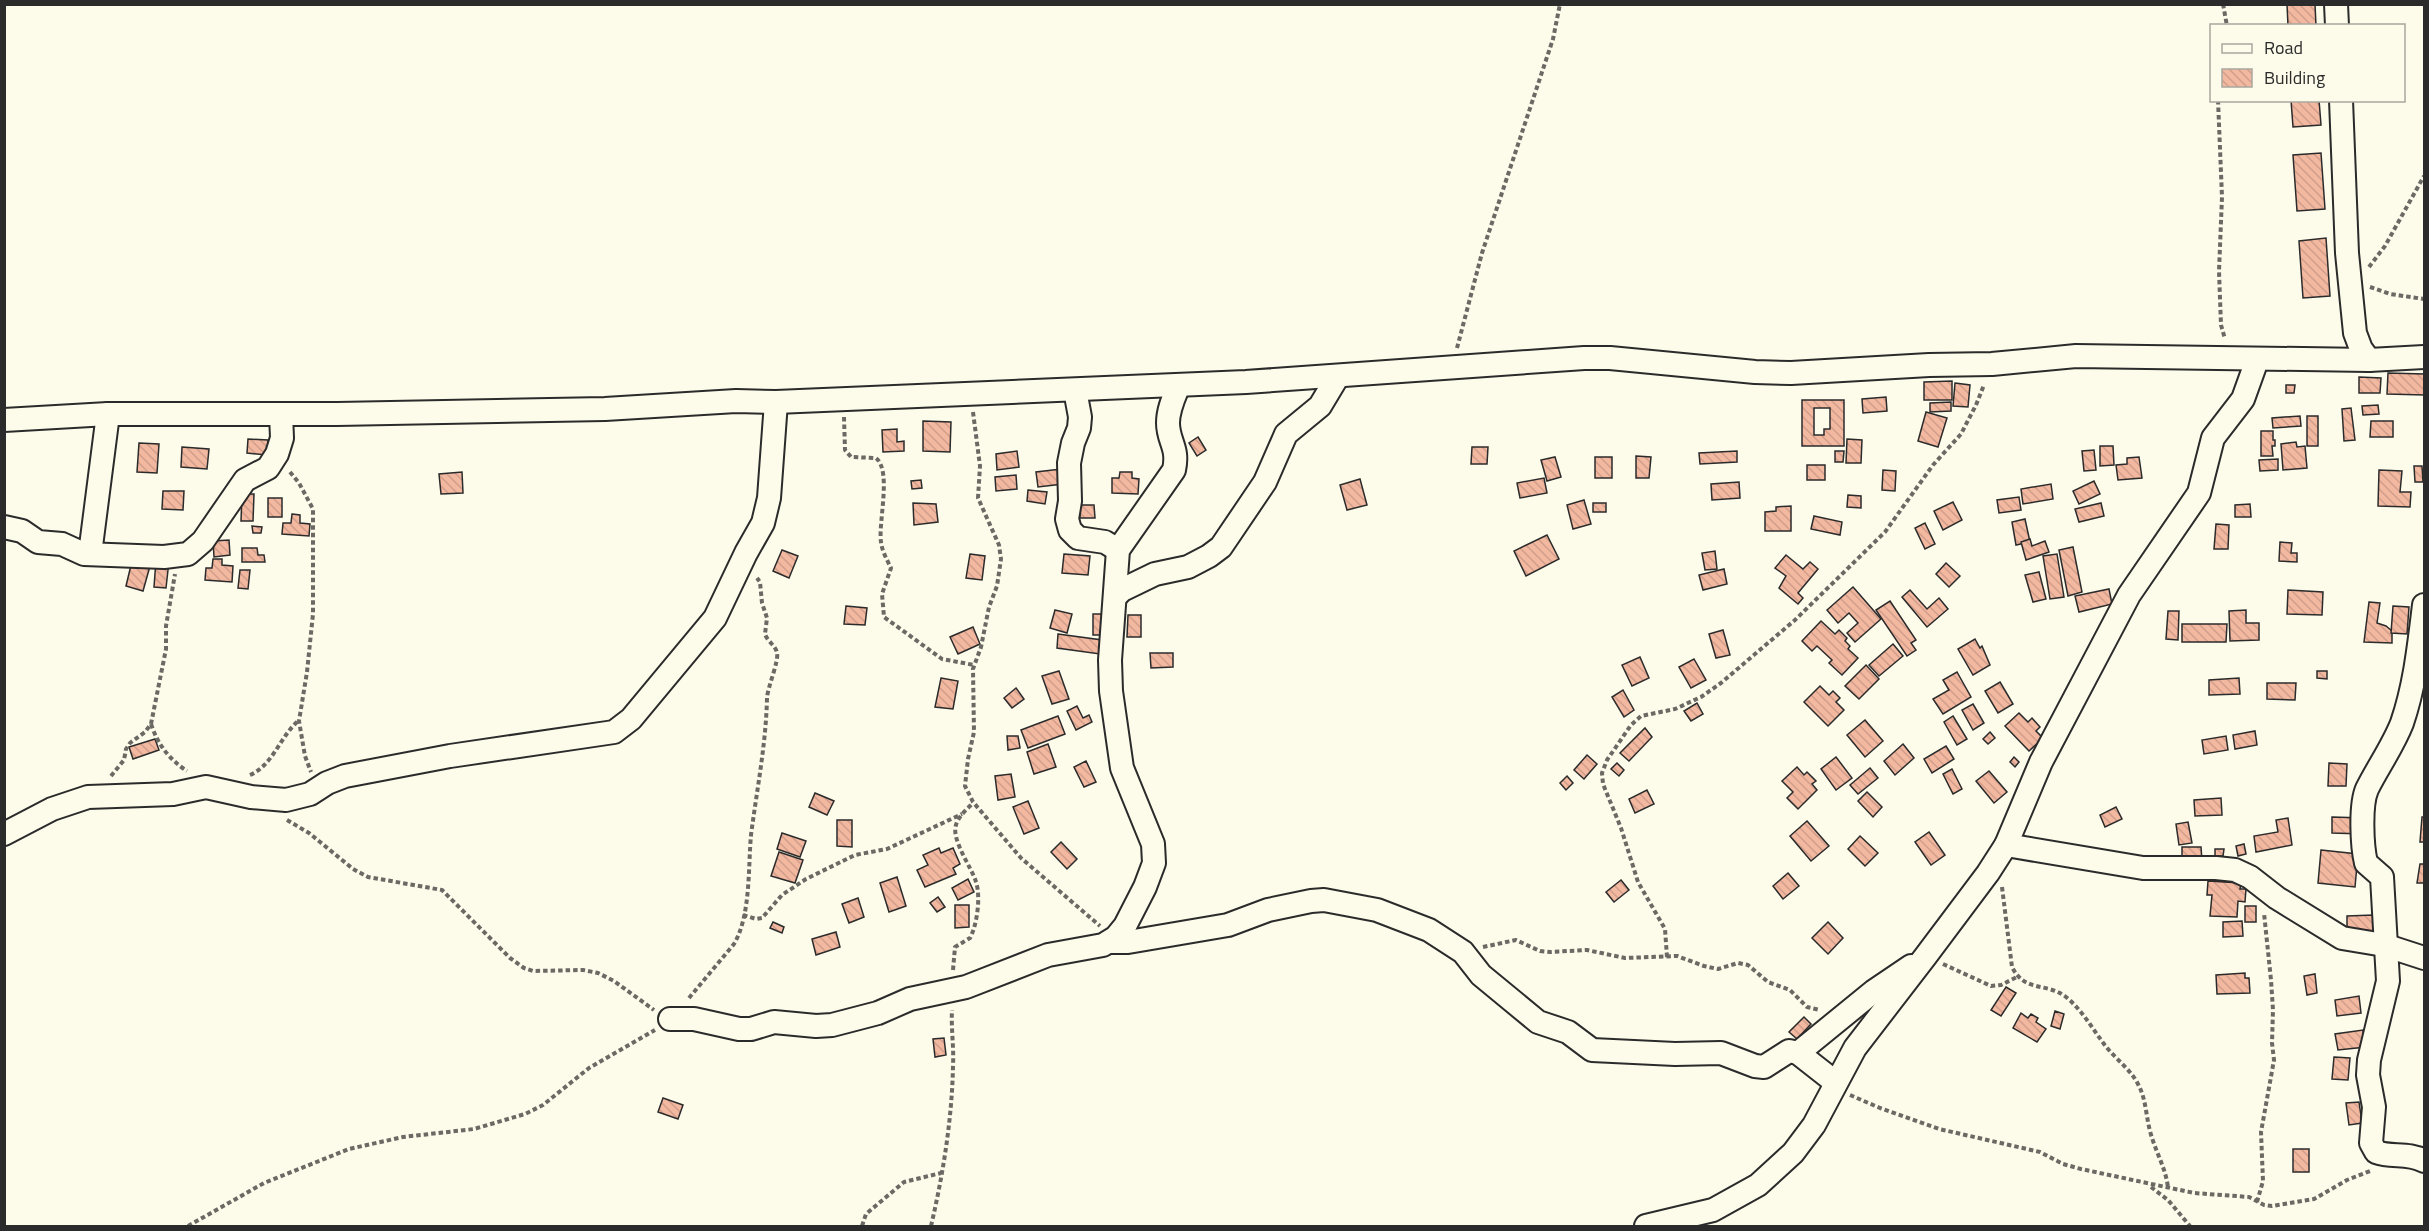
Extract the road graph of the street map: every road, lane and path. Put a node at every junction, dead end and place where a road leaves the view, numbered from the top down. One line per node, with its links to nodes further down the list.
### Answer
1 (1560, 4): 16 (path)
2 (2223, 4): 4 (path)
3 (2336, 4): 5 (street)
4 (2227, 24)
5 (2337, 24)
6 (2218, 102): 12 (path)
7 (2341, 102): 9 (street)
8 (2424, 176): 9 (path)
9 (2354, 280): 10 (path); 14 (street)
10 (2424, 299)
11 (2424, 357): 14 (street)
12 (2233, 360): 13 (street); 15 (street)
13 (2257, 360): 14 (street); 45 (street)
14 (2369, 360)
15 (1992, 364): 16 (street); 51 (path)
16 (1458, 366): 17 (street)
17 (1338, 376): 18 (street); 32 (street)
18 (1179, 385): 19 (street); 28 (street)
19 (1075, 390): 20 (street); 28 (street)
20 (972, 394): 21 (street); 34 (path)
21 (844, 398): 22 (street); 34 (path)
22 (776, 402): 24 (street); 31 (street)
23 (108, 414): 24 (street); 25 (street); 29 (street)
24 (281, 414): 26 (street)
25 (4, 420)
26 (278, 454): 30 (street); 35 (path)
27 (4, 527): 29 (street)
28 (1118, 550): 32 (street)
29 (90, 554): 30 (street)
30 (181, 556): 36 (path)
31 (738, 568): 39 (street); 47 (path)
32 (1116, 596): 48 (street)
33 (2424, 605): 49 (street)
34 (974, 665): 41 (path)
35 (299, 721): 37 (path); 39 (path)
36 (151, 724): 38 (path); 40 (path)
37 (247, 776)
38 (206, 787): 39 (street); 40 (street)
39 (320, 789)
40 (88, 797): 44 (street)
41 (973, 802): 42 (path); 48 (path)
42 (963, 814): 47 (path); 55 (path)
43 (282, 816): 57 (path)
44 (4, 834)
45 (2001, 852): 46 (street); 52 (street); 54 (path)
46 (2261, 886): 49 (street); 65 (path)
47 (743, 915): 57 (path)
48 (1110, 942): 50 (street); 55 (street)
49 (2384, 945): 53 (street); 60 (street)
50 (1456, 947): 51 (path); 58 (street)
51 (1667, 957): 56 (path)
52 (1925, 957): 54 (path); 56 (street); 59 (street)
53 (2424, 958)
54 (2017, 977): 64 (path)
55 (954, 989): 57 (street); 62 (path)
56 (1851, 1010): 58 (street)
57 (670, 1019): 66 (path)
58 (1798, 1053): 59 (street)
59 (1835, 1082): 63 (path); 69 (street)
60 (2424, 1161)
61 (2377, 1170): 65 (path)
62 (941, 1173): 67 (path); 68 (path)
63 (2147, 1184): 64 (path); 70 (path)
64 (2168, 1188): 65 (path)
65 (2258, 1202)
66 (188, 1227)
67 (862, 1227)
68 (930, 1227)
69 (1646, 1227)
70 (2190, 1227)

